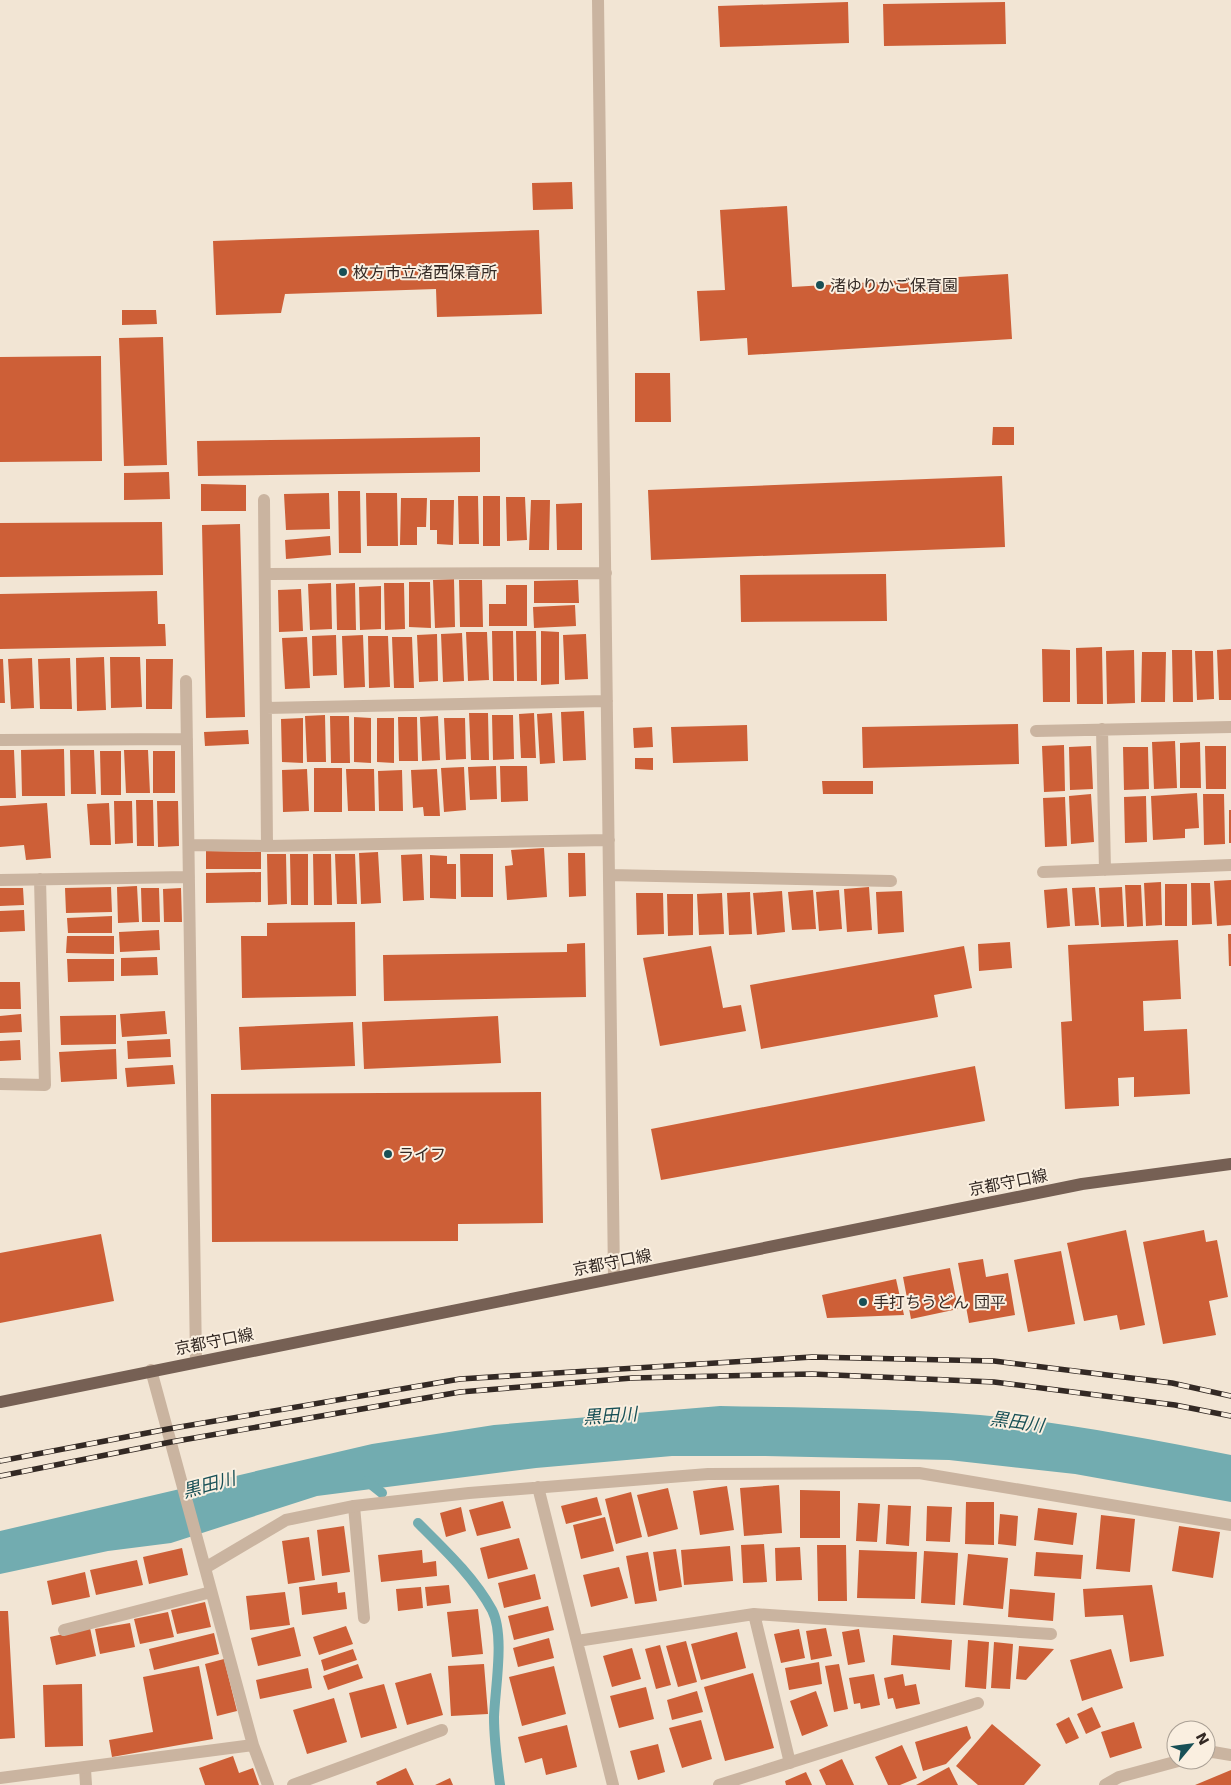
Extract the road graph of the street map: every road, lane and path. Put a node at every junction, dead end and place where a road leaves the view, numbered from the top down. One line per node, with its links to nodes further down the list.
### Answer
1 (598, 0): 3 (street)
2 (264, 500): 4 (street)
3 (606, 573): 4 (street); 6 (street)
4 (265, 574): 7 (street)
5 (186, 681): 11 (street)
6 (607, 701): 7 (street); 13 (street)
7 (266, 708): 15 (street)
8 (1231, 727): 9 (street)
9 (1102, 729): 10 (street); 17 (street)
10 (1036, 731)
11 (187, 739): 12 (street); 14 (street)
12 (0, 740)
13 (609, 840): 15 (street); 19 (street)
14 (189, 845): 15 (street); 20 (street)
15 (267, 846)
16 (1231, 865): 17 (street)
17 (1106, 870): 18 (street)
18 (1043, 872)
19 (609, 875): 23 (street); 26 (street)
20 (189, 877): 21 (street); 27 (street)
21 (40, 879): 22 (street); 24 (street)
22 (0, 880)
23 (891, 881)
24 (0, 1084)
25 (1231, 1164): 26 (main road, 京都守口線)
26 (614, 1278): 27 (main road, 京都守口線)
27 (196, 1361): 28 (main road, 京都守口線)
28 (151, 1370): 29 (main road, 京都守口線); 33 (street)
29 (0, 1402)
30 (538, 1487): 31 (street); 32 (street); 39 (street)
31 (354, 1506): 33 (street); 36 (street)
32 (1231, 1525)
33 (205, 1568): 34 (street)
34 (211, 1592): 37 (street); 42 (street)
35 (754, 1614): 38 (street); 39 (street); 45 (street)
36 (364, 1618)
37 (64, 1630)
38 (1051, 1634)
39 (577, 1641): 52 (street)
40 (978, 1703): 45 (street)
41 (442, 1730): 51 (street)
42 (253, 1745): 47 (street); 50 (street)
43 (1216, 1752): 44 (street)
44 (1231, 1755)
45 (790, 1762): 53 (street)
46 (1166, 1764): 54 (street)
47 (85, 1769): 48 (street); 49 (street)
48 (0, 1778)
49 (86, 1785)
50 (268, 1785)
51 (293, 1785)
52 (613, 1785)
53 (720, 1785)
54 (1105, 1785)

